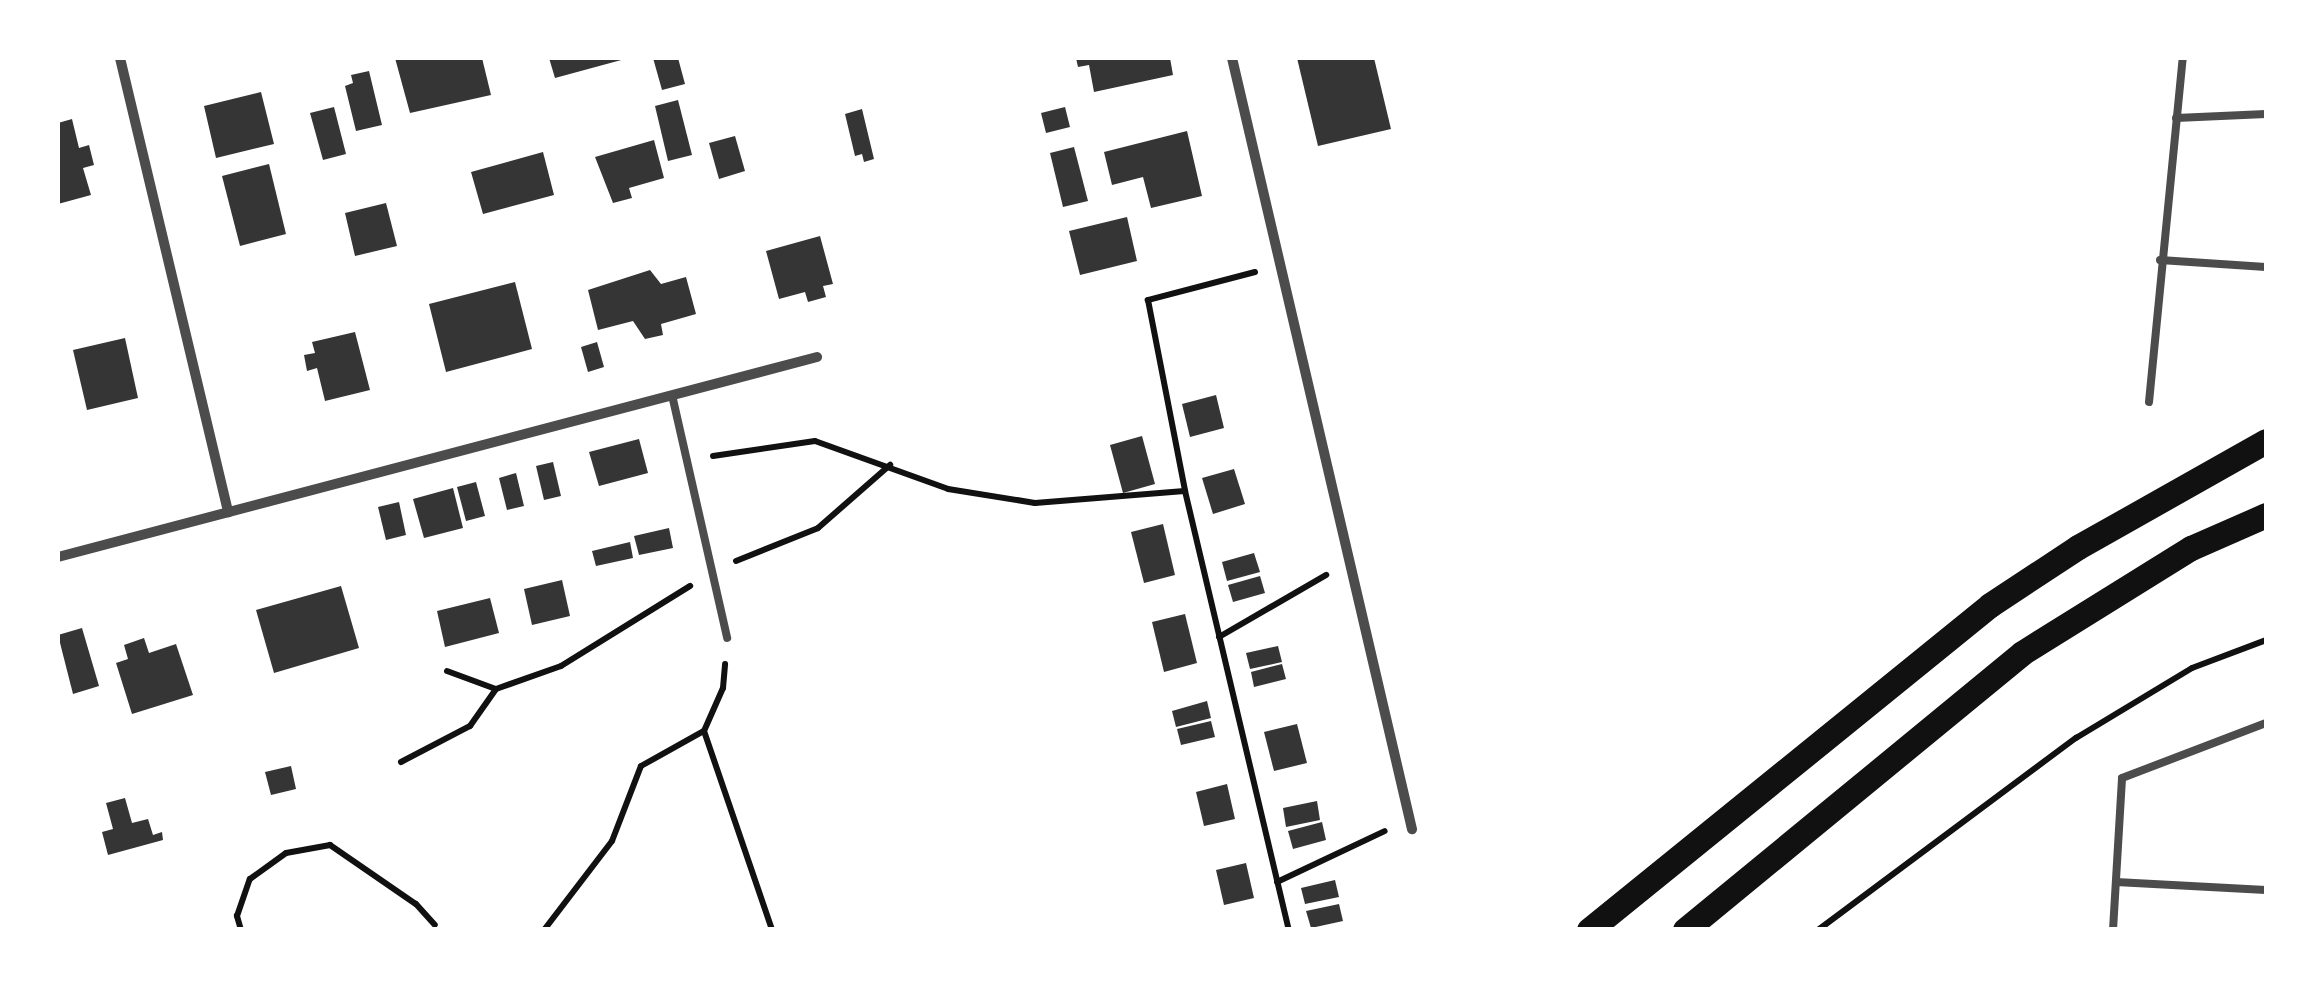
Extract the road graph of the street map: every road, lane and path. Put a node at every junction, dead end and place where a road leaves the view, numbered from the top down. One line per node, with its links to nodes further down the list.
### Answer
1 (120, 58): 16 (street)
2 (1232, 58): 7 (street)
3 (2182, 58): 5 (lane)
4 (2266, 114): 5 (lane)
5 (2176, 118): 6 (lane)
6 (2160, 260): 8 (lane); 11 (lane)
7 (1280, 265): 15 (path); 19 (street)
8 (2266, 267)
9 (817, 356): 10 (street)
10 (672, 395): 13 (lane); 16 (street)
11 (2149, 402)
12 (2266, 442): 38 (main road)
13 (688, 460): 14 (path); 20 (lane)
14 (890, 465): 15 (path); 20 (path)
15 (1185, 492): 21 (path)
16 (228, 512): 18 (street)
17 (2266, 515): 39 (main road)
18 (58, 557)
19 (1350, 561): 21 (path); 29 (street)
20 (713, 570): 22 (lane); 25 (path)
21 (1219, 637): 30 (path)
22 (727, 638): 27 (path)
23 (2266, 640): 40 (path)
24 (446, 671): 25 (path)
25 (496, 689): 28 (path)
26 (2266, 724): 31 (lane)
27 (704, 731): 35 (path); 36 (path)
28 (401, 762)
29 (1411, 824): 30 (path)
30 (1277, 882): 37 (path)
31 (2116, 882): 32 (lane); 41 (lane)
32 (2266, 890)
33 (435, 928): 34 (path)
34 (241, 930)
35 (544, 930)
36 (772, 930)
37 (1289, 930)
38 (1588, 930)
39 (1685, 930)
40 (1818, 930)
41 (2113, 930)

